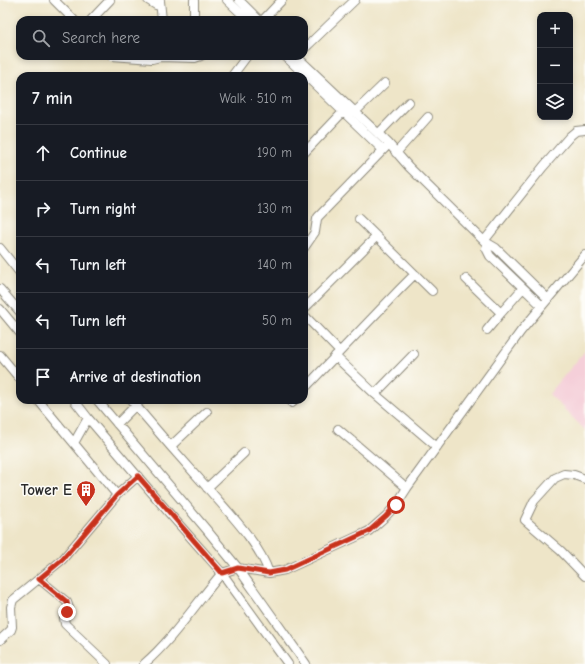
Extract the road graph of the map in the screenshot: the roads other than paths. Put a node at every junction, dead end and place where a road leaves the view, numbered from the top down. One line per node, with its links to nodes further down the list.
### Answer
1 (54, 0): 10 (street)
2 (110, 0): 11 (street)
3 (148, 0): 4 (street)
4 (160, 0): 12 (street)
5 (194, 0): 13 (street)
6 (227, 0): 14 (street)
7 (239, 0): 15 (street)
8 (282, 0): 16 (street)
9 (355, 0): 17 (street)
10 (70, 16)
11 (95, 16)
12 (162, 16)
13 (194, 16)
14 (244, 16)
15 (255, 16)
16 (267, 16)
17 (308, 45)
18 (244, 60): 21 (street)
19 (289, 60): 22 (street)
20 (300, 60): 27 (street)
21 (235, 72)
22 (300, 72)
23 (308, 80): 26 (street)
24 (385, 83): 27 (street)
25 (409, 102): 30 (street)
26 (343, 112): 31 (street); 32 (street)
27 (355, 112): 30 (street)
28 (428, 117): 33 (street)
29 (585, 130): 37 (street)
30 (378, 134): 31 (street)
31 (386, 147): 33 (street); 36 (street)
32 (308, 149)
33 (396, 153): 37 (street)
34 (359, 219): 35 (street)
35 (376, 237): 41 (street); 47 (street)
36 (308, 242)
37 (486, 243): 43 (street); 46 (street)
38 (0, 249): 40 (street)
39 (585, 255): 46 (street)
40 (16, 268)
41 (416, 275): 45 (street); 55 (street)
42 (466, 279): 51 (street)
43 (523, 288): 48 (street); 51 (street)
44 (0, 289): 49 (street)
45 (432, 291)
46 (548, 299): 48 (street)
47 (308, 305)
48 (542, 306): 72 (street)
49 (16, 307)
50 (0, 309): 53 (street)
51 (501, 313): 54 (street)
52 (308, 320): 55 (street)
53 (16, 328)
54 (488, 330)
55 (337, 354): 59 (street); 60 (street)
56 (414, 354): 60 (street)
57 (0, 355): 58 (street)
58 (16, 374)
59 (308, 385)
60 (375, 394): 72 (street)
61 (41, 404): 70 (street)
62 (77, 404): 67 (street)
63 (100, 404): 68 (street)
64 (134, 404): 68 (street)
65 (138, 404): 71 (street)
66 (207, 412): 71 (street)
67 (88, 418): 70 (street); 74 (street)
68 (117, 424): 79 (street)
69 (338, 429): 77 (street)
70 (74, 443): 78 (street)
71 (171, 446): 76 (street)
72 (436, 447): 77 (street)
73 (244, 453): 76 (street)
74 (138, 476): 78 (street); 80 (street)
75 (585, 479): 82 (street)
76 (207, 488): 81 (street)
77 (407, 488): 81 (street)
78 (117, 495): 83 (street)
79 (238, 568): 80 (street); 81 (street); 88 (street)
80 (222, 573): 86 (street); 87 (street)
81 (269, 573)
82 (585, 576)
83 (39, 579): 84 (street); 85 (street)
84 (0, 640)
85 (107, 664)
86 (144, 664)
87 (288, 664)
88 (306, 664)

